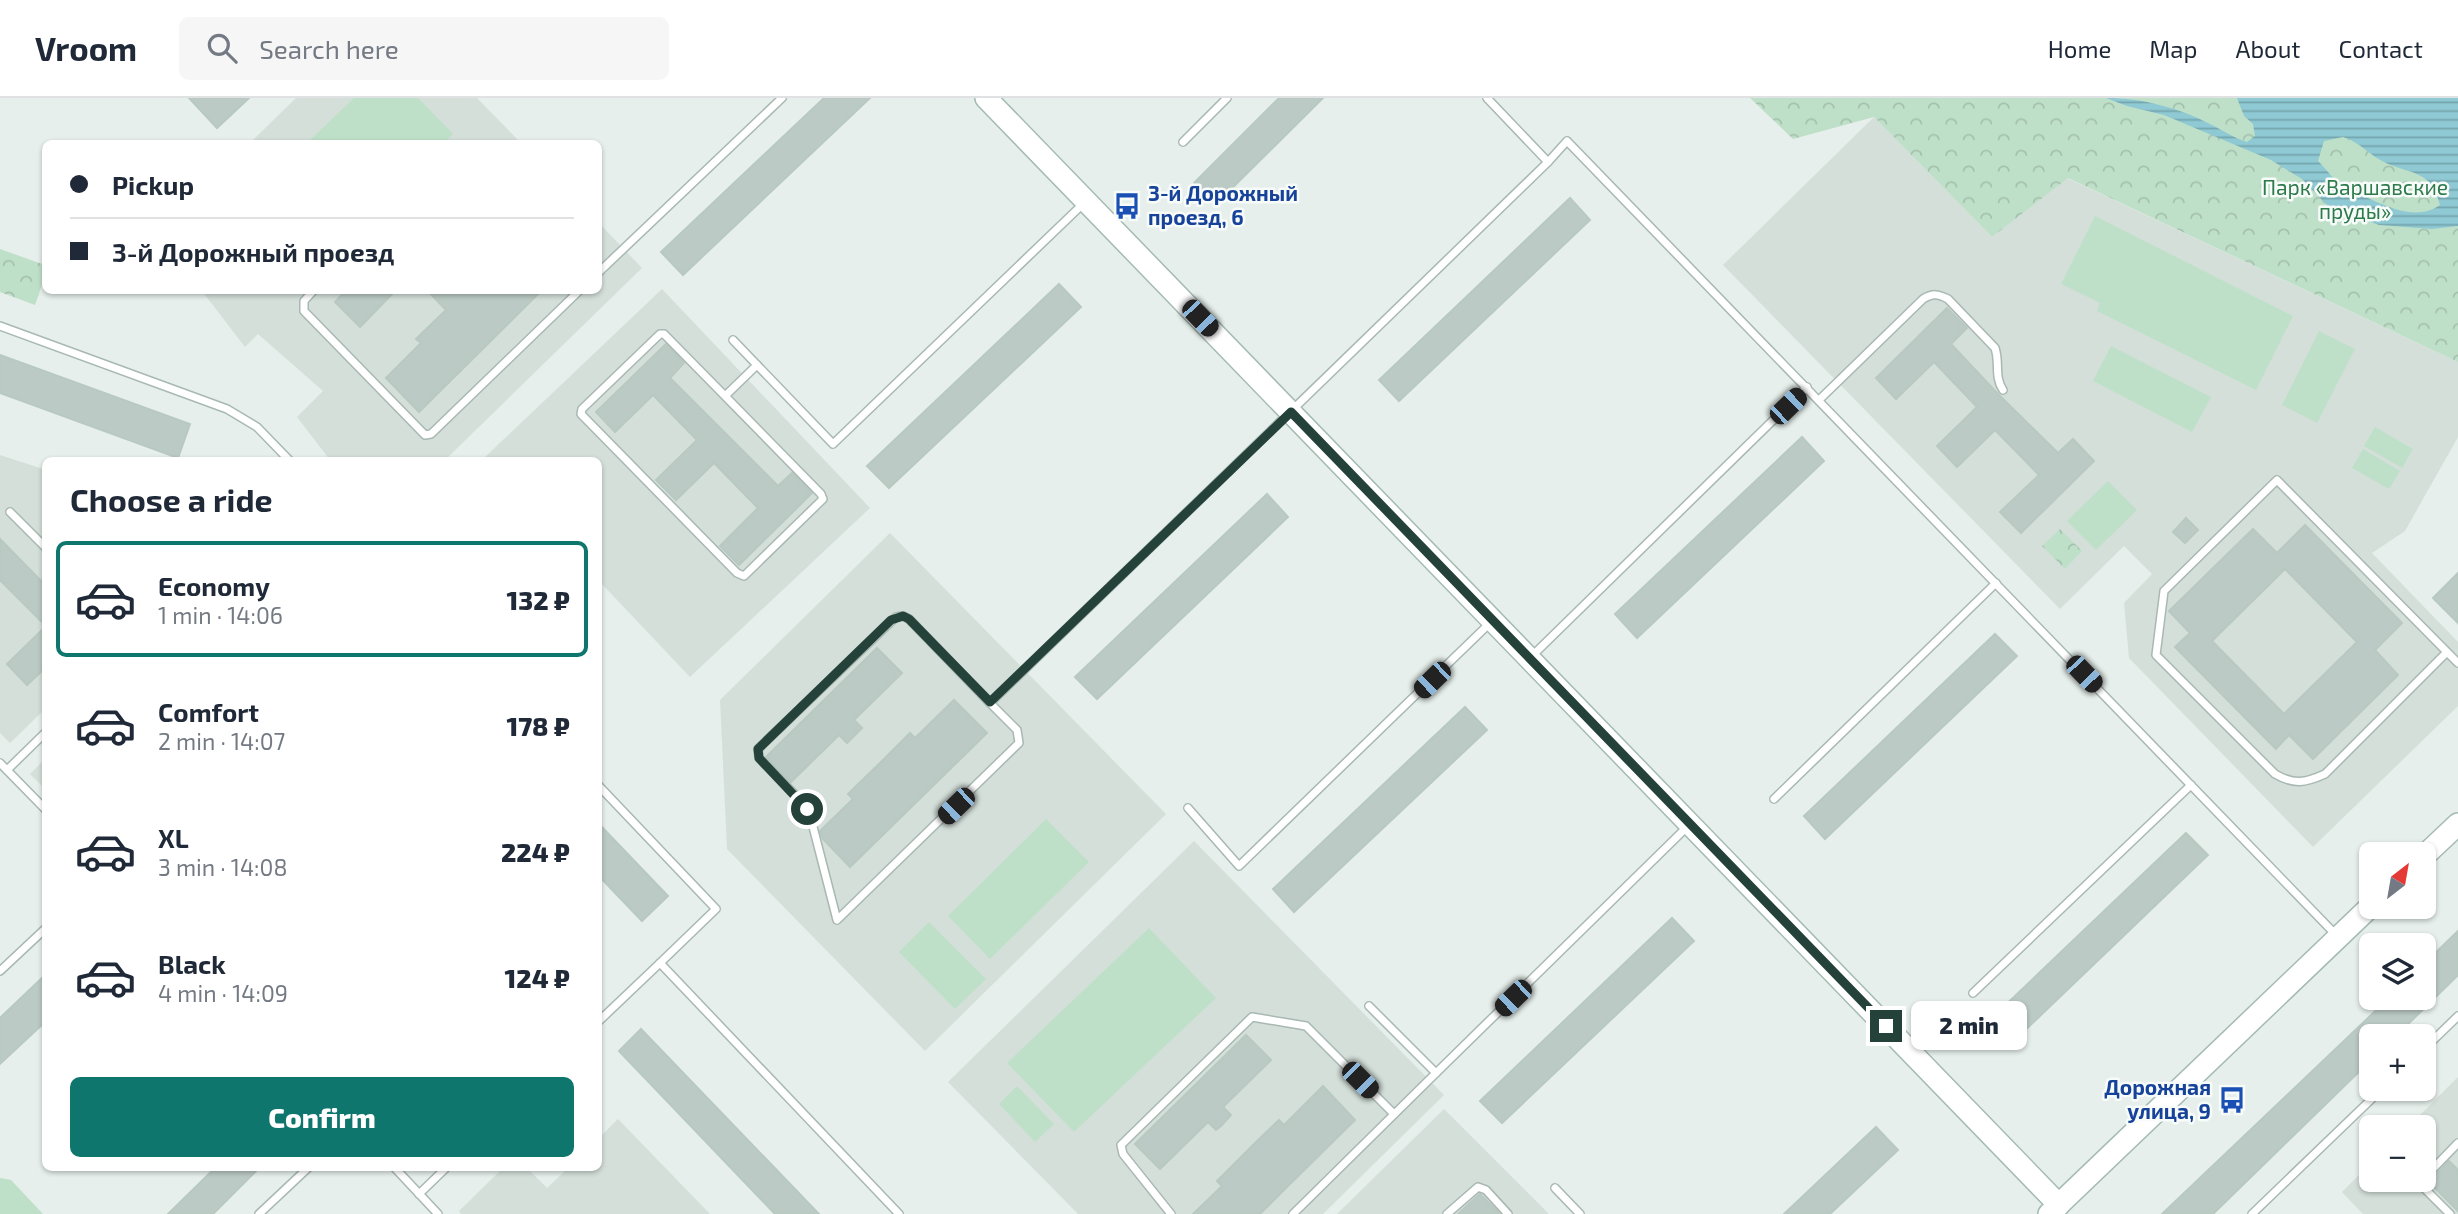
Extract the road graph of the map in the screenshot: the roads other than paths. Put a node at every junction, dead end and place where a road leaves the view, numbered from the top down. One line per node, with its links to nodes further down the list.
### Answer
1 (782, 98): 8 (lane)
2 (986, 98): 7 (street)
3 (1227, 98): 5 (lane)
4 (1487, 98): 6 (lane)
5 (1183, 142)
6 (1548, 162): 14 (lane); 18 (lane)
7 (1086, 201): 13 (lane); 18 (street)
8 (602, 269)
9 (310, 294): 10 (lane)
10 (576, 294)
11 (0, 326): 19 (lane)
12 (733, 340): 13 (lane)
13 (757, 365): 16 (lane)
14 (1807, 387): 17 (lane); 25 (lane)
15 (2003, 390): 17 (lane)
16 (725, 396): 16 (lane)
17 (1819, 400): 22 (lane)
18 (1291, 412): 23 (street); 27 (lane)
19 (286, 457)
20 (10, 512): 21 (lane)
21 (42, 544)
22 (1996, 583): 31 (lane); 33 (lane)
23 (1493, 620): 25 (street); 35 (lane)
24 (2447, 652): 24 (lane); 26 (lane)
25 (1529, 658): 36 (street)
26 (2458, 663)
27 (990, 702): 27 (lane)
28 (42, 736): 30 (lane)
29 (0, 763): 30 (lane)
30 (7, 770): 34 (lane)
31 (2191, 785): 41 (lane); 44 (lane)
32 (602, 789): 42 (lane)
33 (1774, 799)
34 (42, 806)
35 (1188, 808)
36 (1689, 824): 49 (lane); 60 (street)
37 (2458, 824): 38 (street)
38 (2436, 845)
39 (2359, 917): 41 (street)
40 (42, 932): 43 (lane)
41 (2338, 937): 60 (street)
42 (660, 963): 47 (lane); 63 (lane)
43 (0, 971)
44 (1973, 993)
45 (1369, 1006): 49 (lane)
46 (2458, 1016): 48 (lane)
47 (602, 1018)
48 (2436, 1037)
49 (1436, 1073): 51 (lane)
50 (2369, 1101): 69 (lane)
51 (1394, 1114): 64 (lane); 65 (lane)
52 (2458, 1143): 53 (lane)
53 (2436, 1166)
54 (305, 1171): 61 (lane)
55 (398, 1171): 59 (lane)
56 (443, 1171): 59 (lane)
57 (1555, 1188): 68 (lane)
58 (2429, 1192): 70 (lane)
59 (419, 1194): 62 (lane)
60 (2054, 1210)
61 (259, 1214)
62 (438, 1214)
63 (899, 1214)
64 (1171, 1214)
65 (1293, 1214)
66 (1447, 1214): 67 (lane)
67 (1508, 1214)
68 (1580, 1214)
69 (2252, 1214)
70 (2450, 1214)

